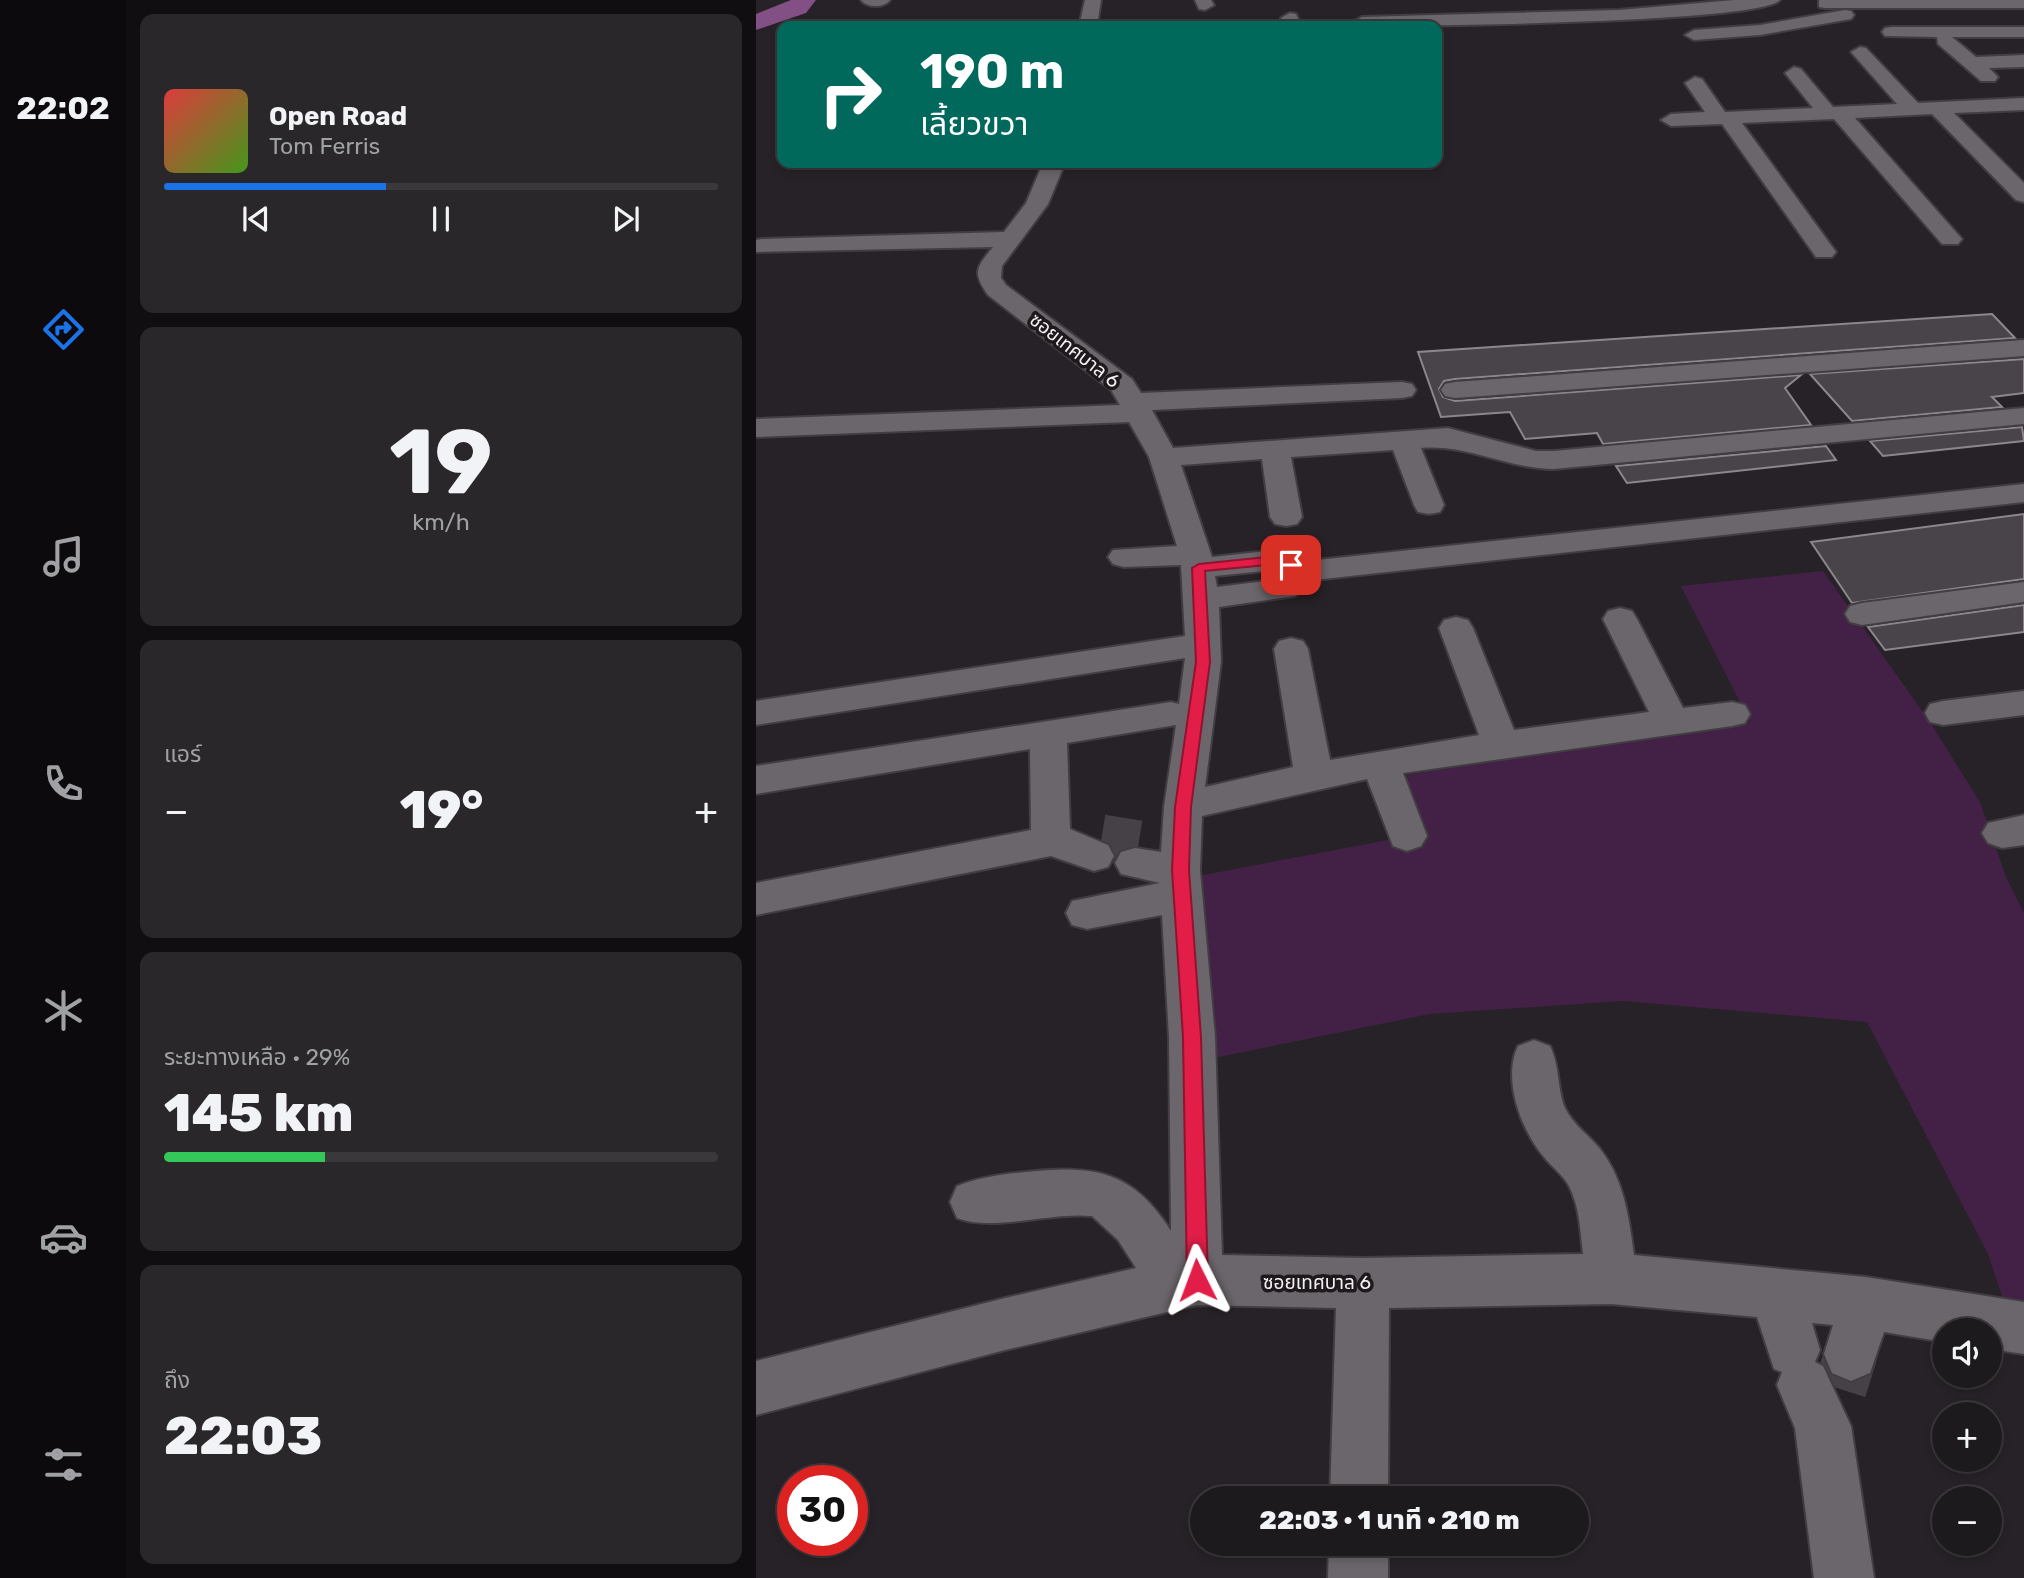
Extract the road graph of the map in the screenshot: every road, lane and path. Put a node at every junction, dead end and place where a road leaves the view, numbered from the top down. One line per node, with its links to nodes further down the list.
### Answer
1 (869, 0): 2 (street)
2 (882, 0)
3 (1093, 0): 17 (street)
4 (1692, 0): 11 (street)
5 (1772, 0): 11 (street)
6 (1882, 1): 7 (street); 8 (street); 19 (street)
7 (1825, 3)
8 (2020, 3)
9 (1612, 7): 12 (street); 13 (street)
10 (1515, 8): 13 (street); 15 (street)
11 (1712, 9): 12 (street); 18 (street)
12 (1661, 12): 18 (street)
13 (1565, 15): 20 (street)
14 (1845, 15): 18 (street)
15 (1468, 18): 16 (street); 23 (street)
16 (1362, 20)
17 (1089, 21)
18 (1759, 30): 21 (street)
19 (2024, 32)
20 (1579, 39)
21 (1779, 39)
22 (1944, 40): 26 (street)
23 (1476, 42)
24 (1860, 52): 31 (street)
25 (2024, 61): 26 (street)
26 (1970, 63): 28 (street)
27 (1794, 73): 32 (street)
28 (1988, 77)
29 (1695, 83): 33 (street)
30 (2024, 104): 31 (street)
31 (1926, 109): 32 (street); 36 (street)
32 (1835, 114): 33 (street); 38 (street)
33 (1724, 118): 34 (street); 40 (street)
34 (1671, 120)
35 (1053, 168): 37 (street, ซอยเทศบาล 6)
36 (2024, 195)
37 (1011, 239): 39 (street); 44 (street, ซอยเทศบาล 6)
38 (1950, 239)
39 (762, 246)
40 (1824, 252)
41 (2024, 348): 43 (street)
42 (1402, 390): 44 (street)
43 (1455, 390)
44 (1137, 407): 46 (street); 49 (street, ซอยเทศบาล 6)
45 (2024, 416): 47 (street)
46 (756, 428)
47 (1403, 438): 48 (street); 51 (street)
48 (1275, 448): 49 (street); 52 (street)
49 (1164, 457): 54 (street, ซอยเทศบาล 6)
50 (2024, 493): 54 (street)
51 (1429, 505)
52 (1286, 517)
53 (1124, 557): 54 (street)
54 (1199, 574): 59 (street, ซอยเทศบาล 6)
55 (2024, 592): 56 (street)
56 (1863, 614)
57 (1620, 619): 66 (street)
58 (1456, 628): 68 (street)
59 (1203, 644): 62 (street); 72 (street, ซอยเทศบาล 6)
60 (1290, 649): 70 (street)
61 (2024, 702): 64 (street)
62 (756, 713)
63 (1732, 713): 66 (street)
64 (1943, 713)
65 (1171, 714): 67 (street)
66 (1672, 722): 68 (street)
67 (1048, 736): 71 (street); 74 (street)
68 (1502, 745): 69 (street)
69 (1381, 765): 70 (street); 73 (street)
70 (1314, 776): 72 (street)
71 (756, 780)
72 (1183, 807): 75 (street, ซอยเทศบาล 6)
73 (1407, 836)
74 (1098, 846): 75 (street); 76 (street)
75 (1182, 871): 77 (street); 81 (street, ซอยเทศบาล 6)
76 (756, 899)
77 (1087, 913)
78 (1534, 1060): 80 (street)
79 (975, 1202): 81 (street)
80 (1611, 1279): 82 (street, ซอยเทศบาล 6); 83 (street, ซอยเทศบาล 6)
81 (1184, 1283): 82 (street, ซอยเทศบาล 6); 87 (street)
82 (1363, 1283): 88 (street)
83 (1778, 1296): 84 (street, ซอยเทศบาล 6); 86 (street)
84 (1866, 1303): 85 (street, ซอยเทศบาล 6); 86 (street)
85 (2024, 1328)
86 (1822, 1381): 91 (street)
87 (756, 1388)
88 (1359, 1486)
89 (1359, 1556): 90 (street)
90 (1358, 1578)
91 (1844, 1578)

